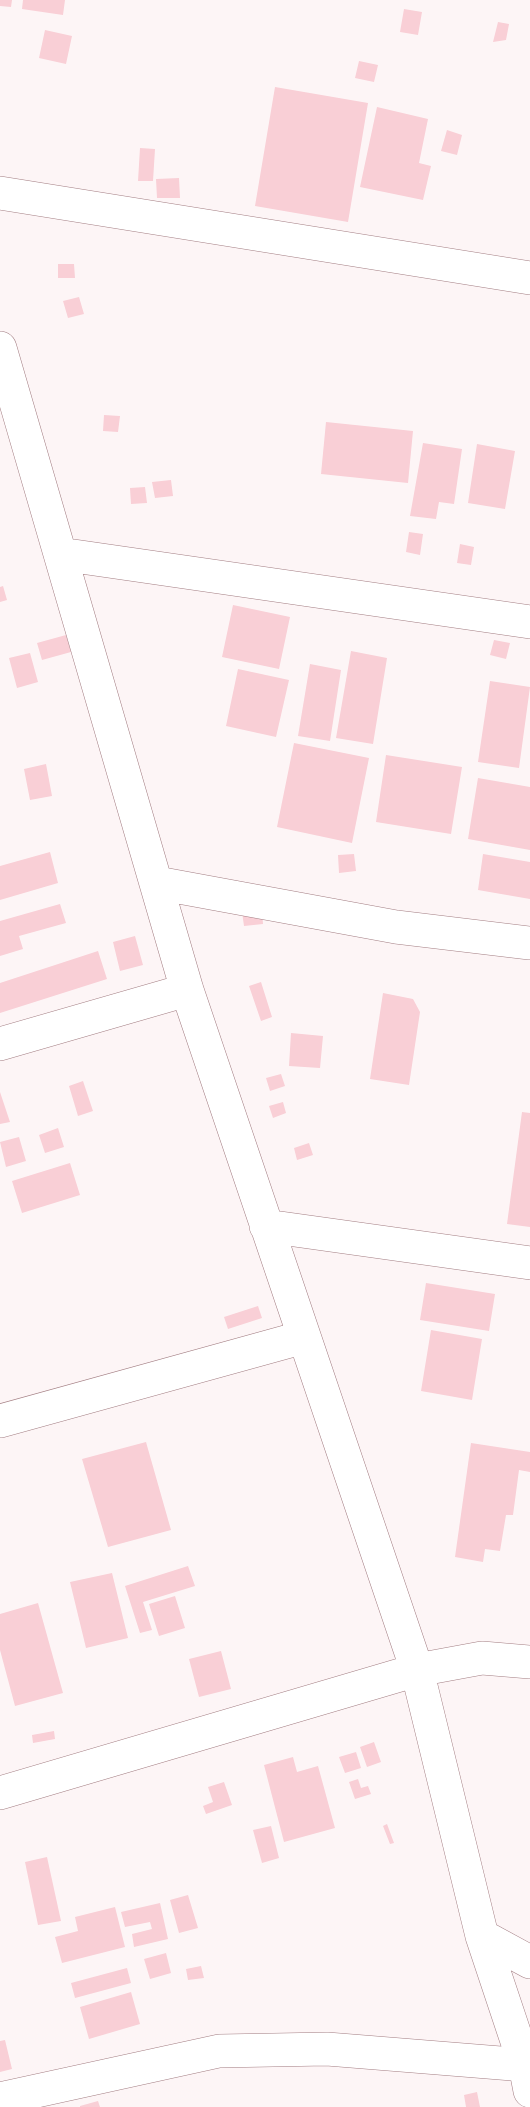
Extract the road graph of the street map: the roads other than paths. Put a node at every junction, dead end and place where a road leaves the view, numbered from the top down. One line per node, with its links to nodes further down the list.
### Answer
1 (0, 193): 2 (street)
2 (530, 278)
3 (0, 348): 4 (street)
4 (60, 554): 5 (street); 6 (street)
5 (530, 622)
6 (157, 883): 7 (street); 8 (street)
7 (530, 943)
8 (187, 990): 9 (street); 10 (street)
9 (0, 1044)
10 (266, 1226): 11 (street); 12 (street)
11 (530, 1263)
12 (304, 1337): 13 (street); 15 (street)
13 (0, 1421)
14 (530, 1662): 15 (street)
15 (417, 1670): 16 (street); 17 (street)
16 (0, 1793)
17 (482, 1936): 18 (street); 19 (street)
18 (525, 1957)
19 (527, 2078): 20 (street)
20 (0, 2099)

